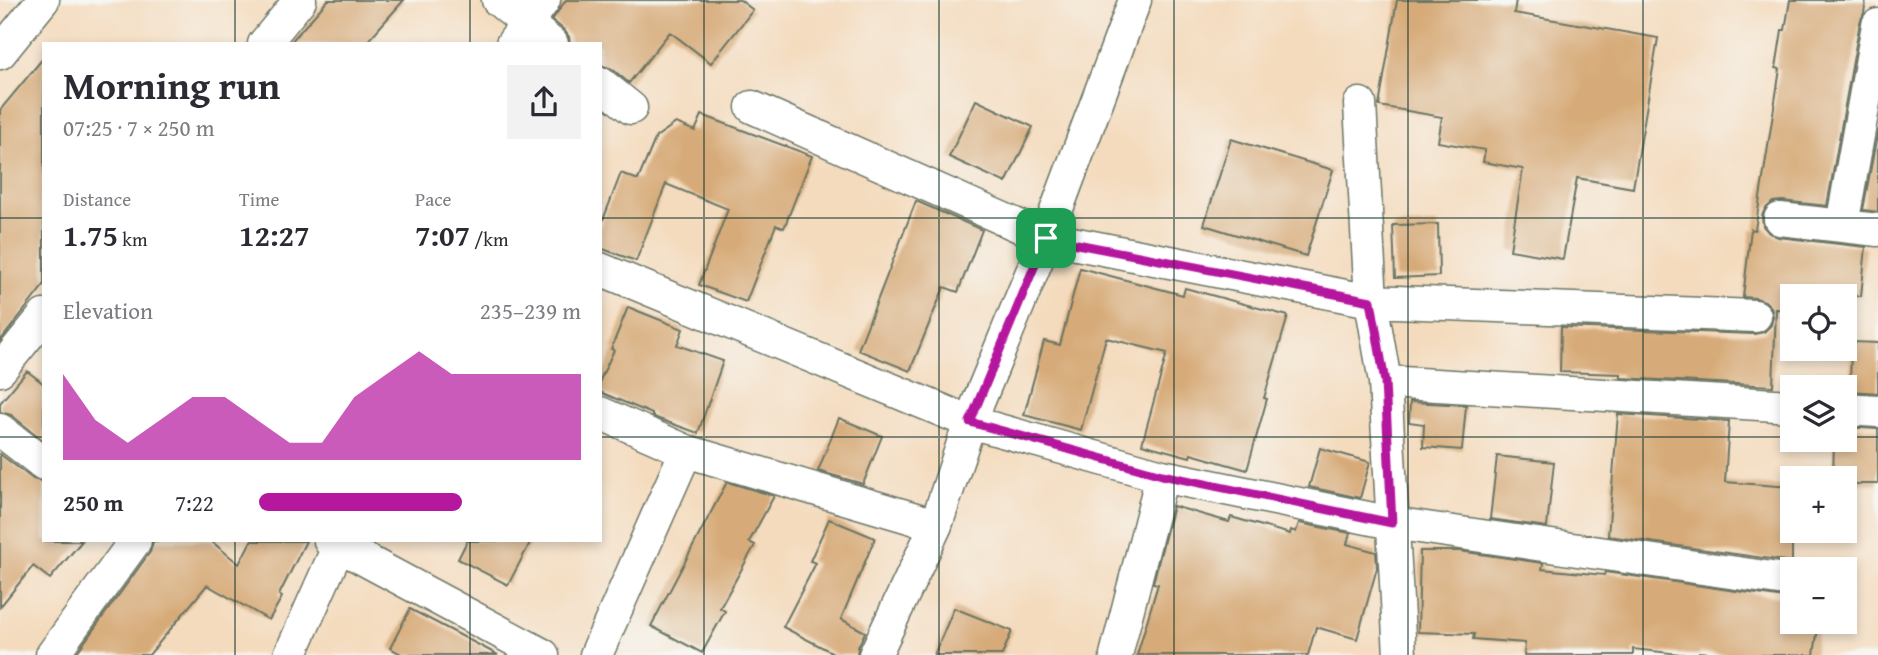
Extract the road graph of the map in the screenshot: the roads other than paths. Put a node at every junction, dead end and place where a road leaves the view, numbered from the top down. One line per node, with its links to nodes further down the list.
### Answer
1 (44, 0): 9 (street)
2 (300, 0): 7 (street)
3 (498, 0): 5 (street)
4 (1135, 0): 17 (street)
5 (528, 22): 8 (street)
6 (1878, 25): 15 (street)
7 (266, 42)
8 (550, 42)
9 (0, 53)
10 (602, 85): 13 (street)
11 (1360, 104): 19 (street)
12 (752, 107): 17 (street)
13 (631, 108)
14 (1780, 219): 15 (street)
15 (1842, 225): 16 (street)
16 (1878, 230)
17 (1046, 238): 19 (street); 28 (street)
18 (602, 270): 28 (street)
19 (1371, 301): 20 (street); 23 (street)
20 (1755, 316)
21 (42, 318): 22 (street)
22 (0, 370)
23 (1385, 382): 24 (street); 33 (street)
24 (1780, 405)
25 (1857, 410): 26 (street)
26 (1878, 411)
27 (602, 414): 30 (street)
28 (970, 422): 32 (street); 34 (street)
29 (0, 430): 31 (street)
30 (686, 452): 34 (street); 41 (street)
31 (42, 462)
32 (1162, 475): 33 (street); 43 (street)
33 (1392, 523): 37 (street); 44 (street)
34 (936, 525): 42 (street)
35 (134, 542): 38 (street)
36 (335, 543): 39 (street); 40 (street)
37 (1780, 579)
38 (52, 655)
39 (290, 655)
40 (543, 655)
41 (596, 655)
42 (875, 655)
43 (1116, 655)
44 (1400, 655)

